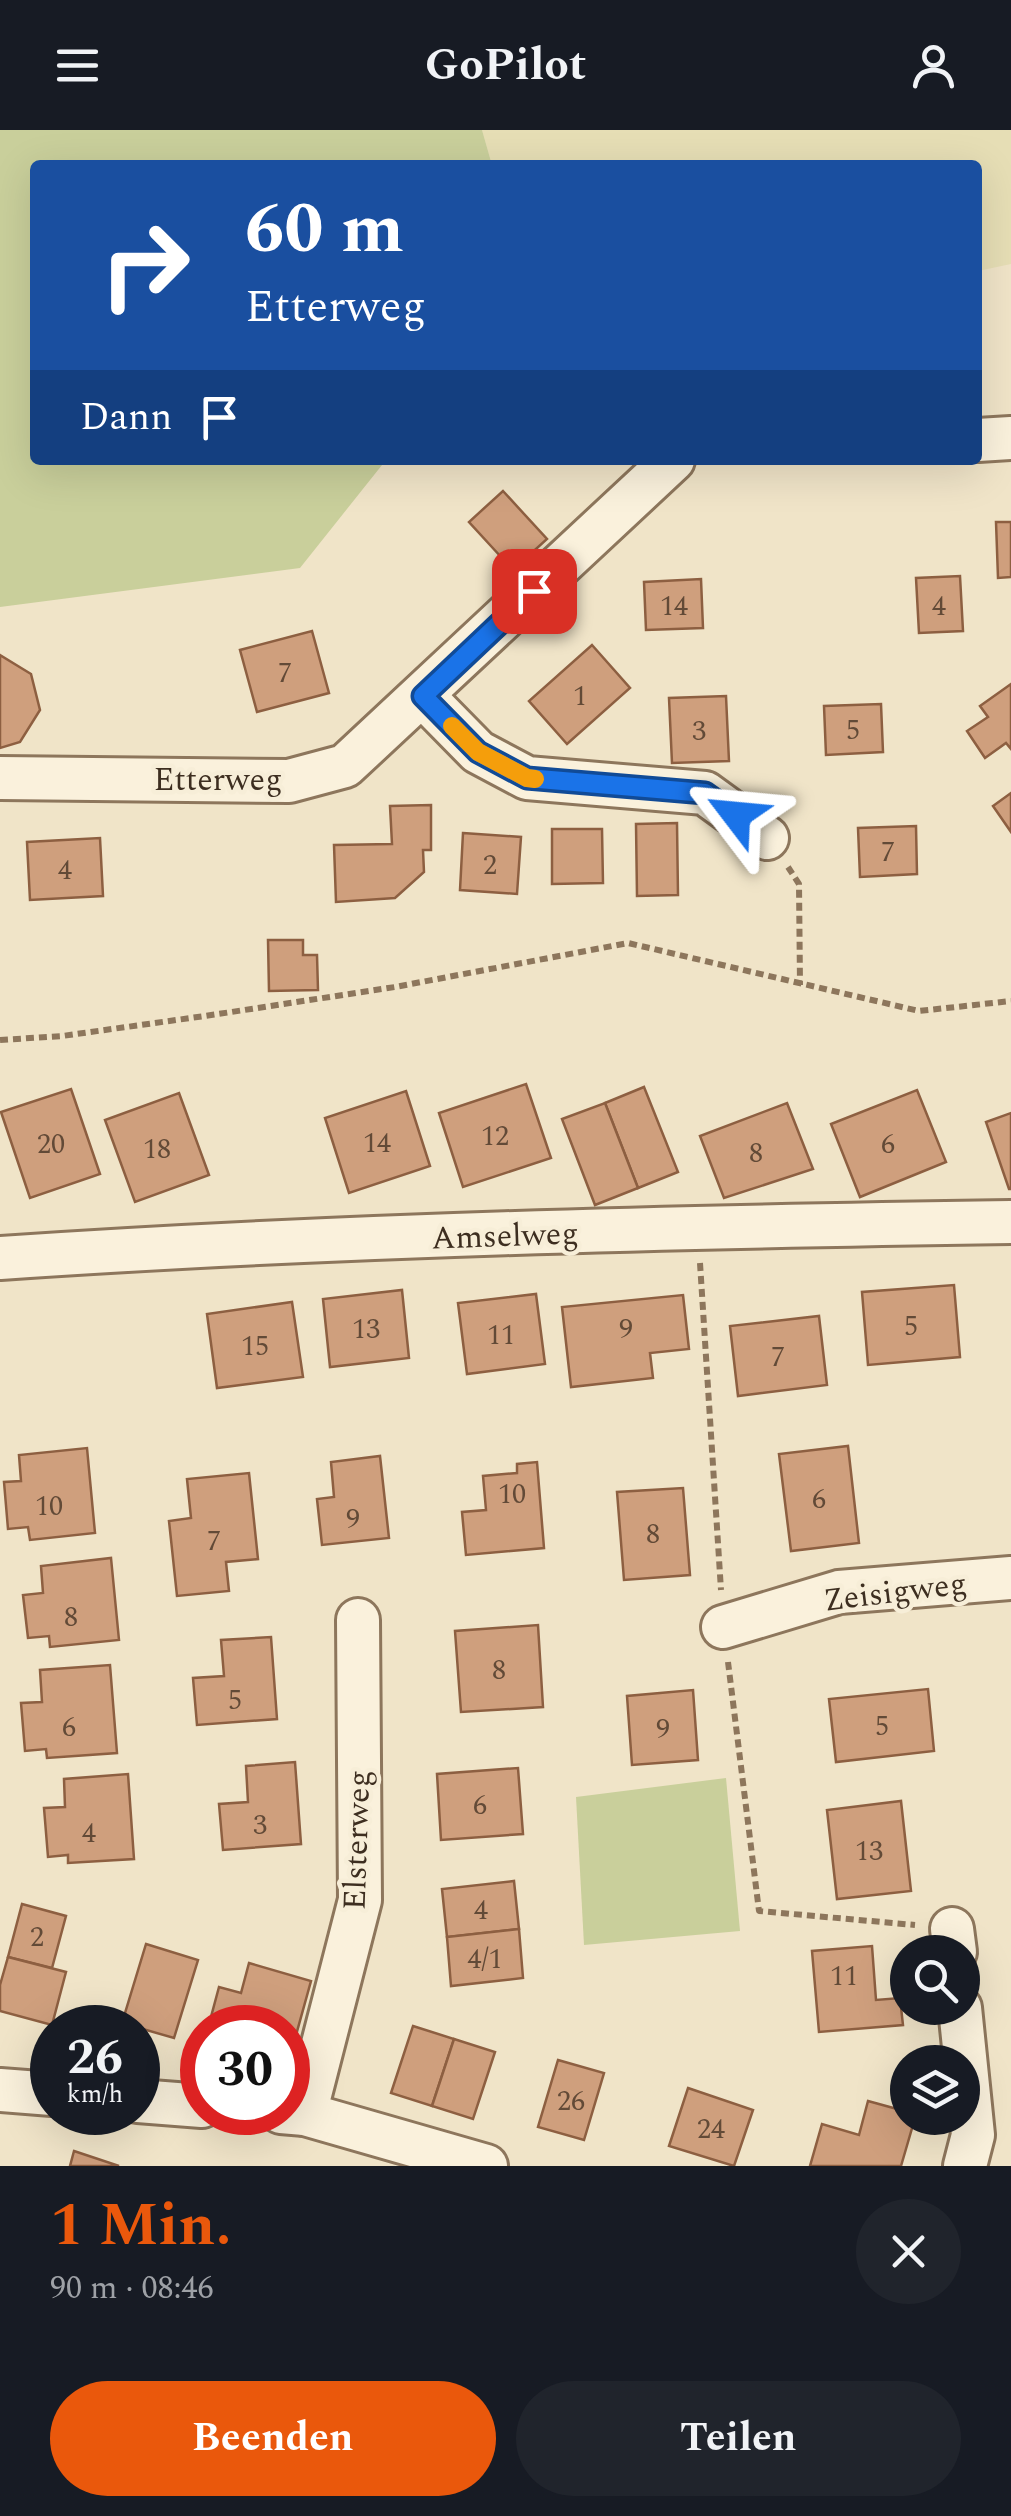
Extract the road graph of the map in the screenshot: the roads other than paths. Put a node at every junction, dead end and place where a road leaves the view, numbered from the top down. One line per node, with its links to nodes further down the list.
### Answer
1 (1011, 438): 2 (street)
2 (982, 440)
3 (668, 465): 4 (street, Etterweg)
4 (423, 696): 5 (street, Etterweg); 6 (street)
5 (0, 778)
6 (767, 838)
7 (1011, 1222): 8 (street, Amselweg)
8 (0, 1258)
9 (1011, 1578): 11 (street, Zeisigweg)
10 (358, 1620): 13 (street, Elsterweg)
11 (723, 1627)
12 (962, 2025): 18 (street)
13 (310, 2060)
14 (0, 2090): 15 (street)
15 (30, 2092)
16 (310, 2119): 17 (street)
17 (486, 2166)
18 (965, 2166)

